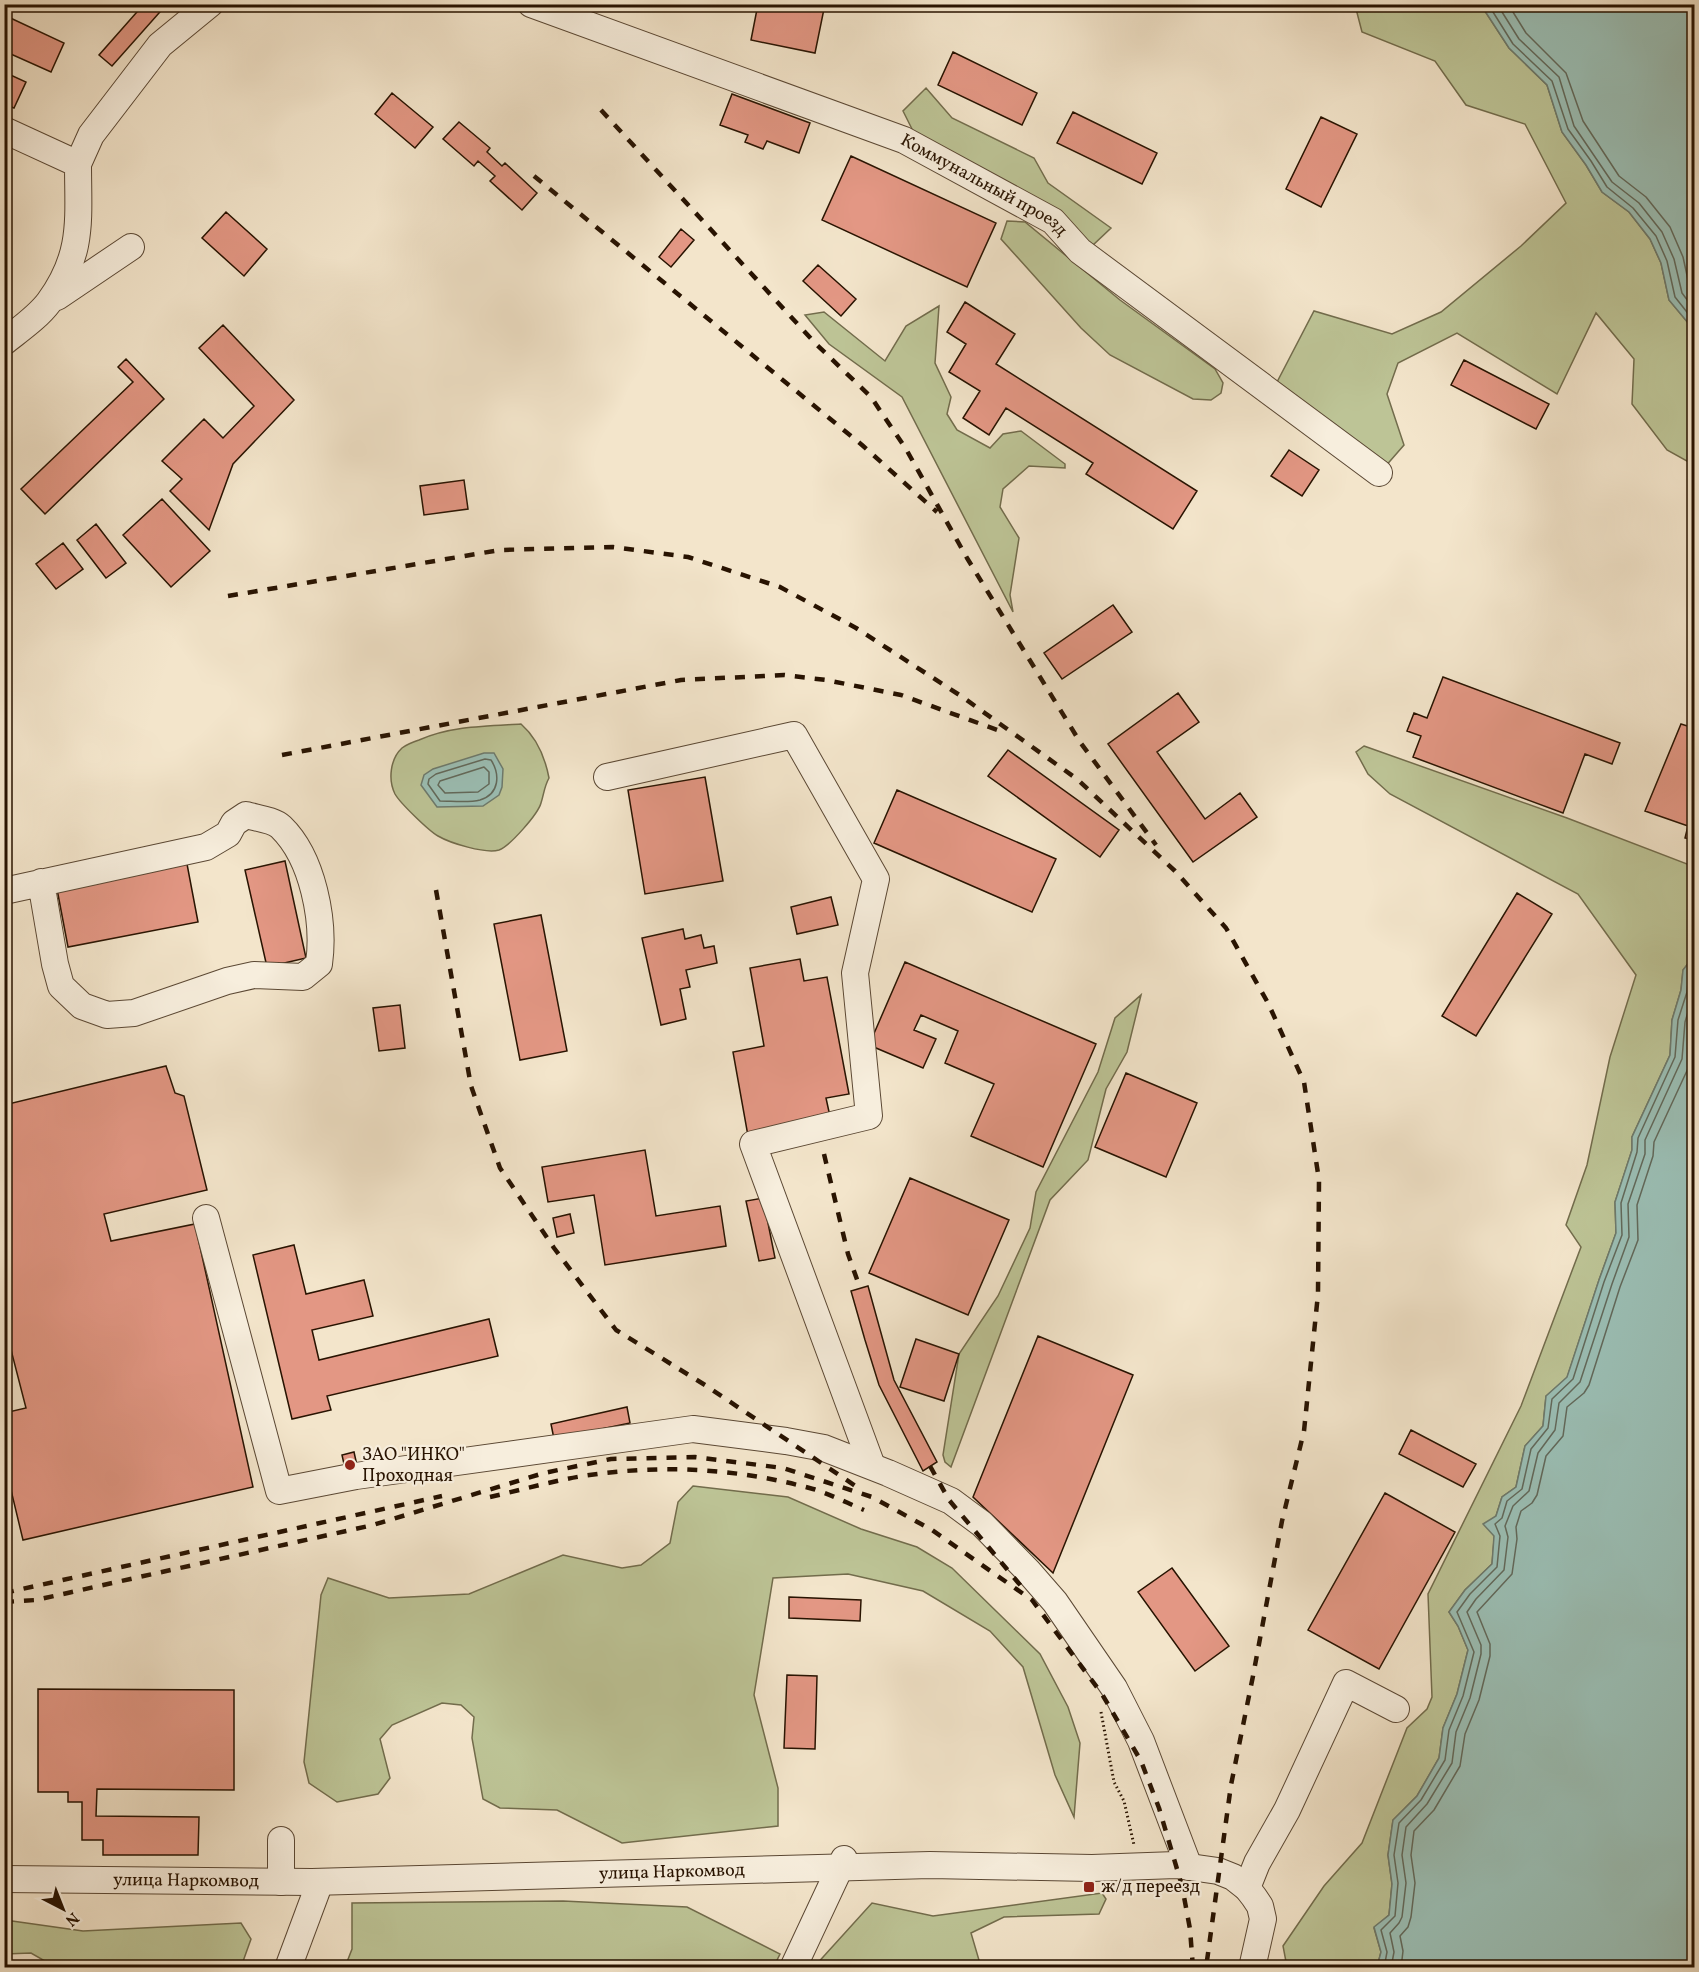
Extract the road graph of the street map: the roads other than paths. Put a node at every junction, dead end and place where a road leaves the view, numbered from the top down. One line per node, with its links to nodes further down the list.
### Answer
1 (210, 4): 4 (street)
2 (531, 4): 8 (street, Коммунальный проезд)
3 (4, 130): 4 (street)
4 (78, 164): 6 (street)
5 (131, 247): 6 (street)
6 (48, 303): 7 (street)
7 (4, 342)
8 (1379, 473)
9 (607, 777): 13 (street)
10 (42, 882): 10 (street); 11 (street)
11 (4, 891)
12 (206, 1218): 13 (street)
13 (872, 1466): 17 (street)
14 (1396, 1709): 21 (street)
15 (281, 1840): 19 (street)
16 (842, 1863): 17 (street, улица Наркомвод); 20 (street, улица Наркомвод); 23 (street)
17 (1189, 1867): 21 (street, улица Наркомвод)
18 (4, 1879): 19 (street, улица Наркомвод)
19 (281, 1882): 20 (street, улица Наркомвод)
20 (320, 1882): 22 (street)
21 (1247, 1888): 24 (street, улица Наркомвод)
22 (288, 1968)
23 (793, 1968)
24 (1252, 1968)

